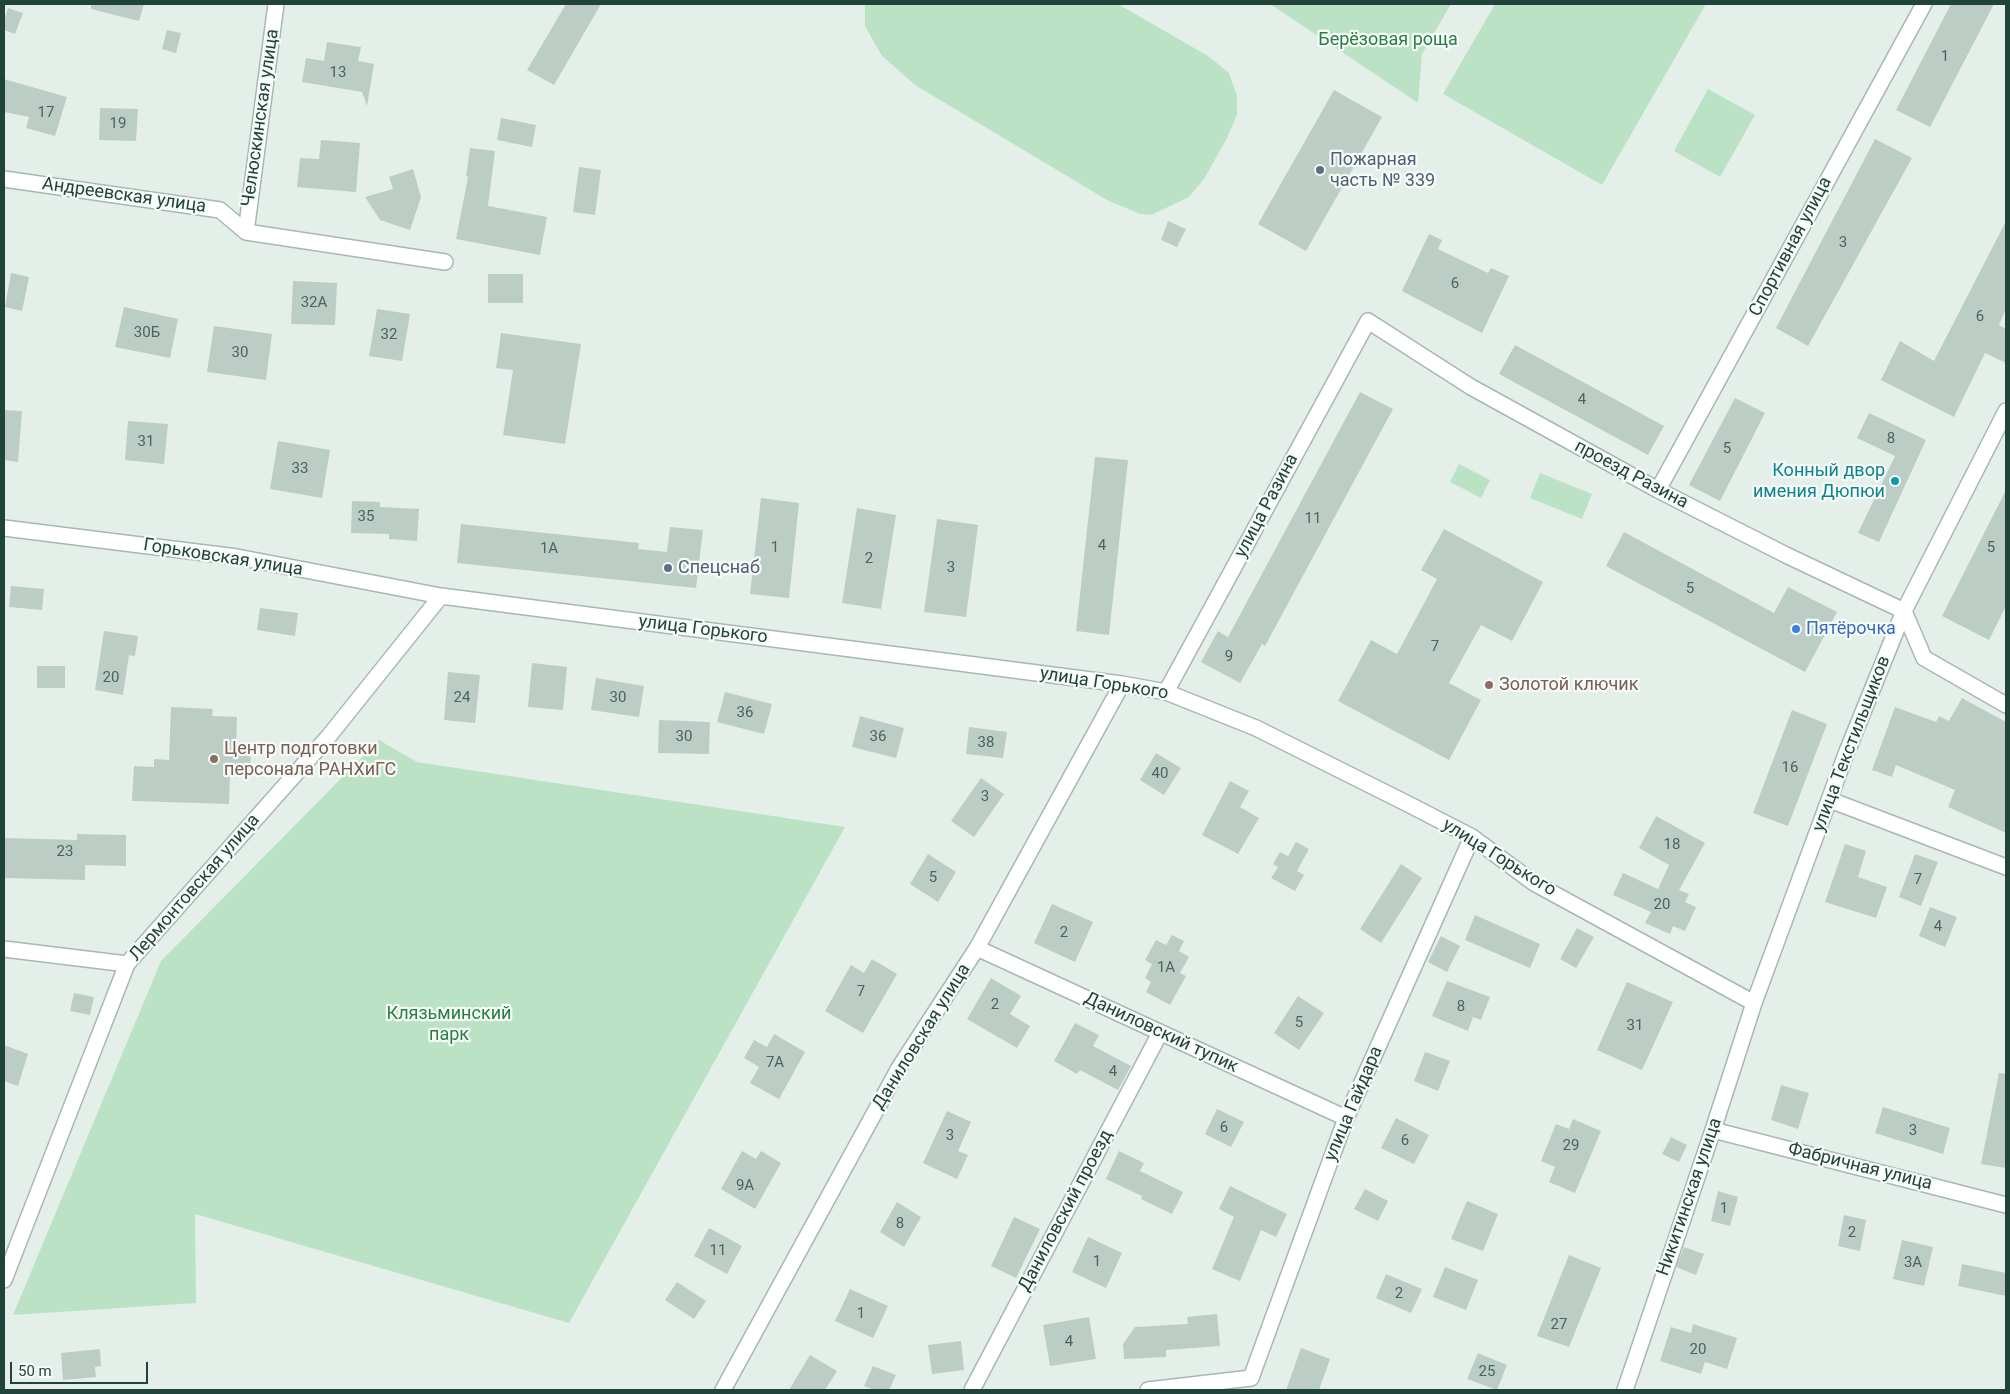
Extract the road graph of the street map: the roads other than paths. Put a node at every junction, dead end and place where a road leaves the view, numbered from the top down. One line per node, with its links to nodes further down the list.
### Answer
1 (276, 4): 4 (street, Челюскинская улица)
2 (1924, 4): 8 (street, Спортивная улица)
3 (4, 178): 4 (street, Андреевская улица)
4 (246, 232): 5 (street)
5 (445, 262)
6 (1368, 321): 8 (street, проезд Разина); 13 (street, улица Разина)
7 (2006, 411): 11 (street, улица Текстильщиков)
8 (1658, 490): 11 (street, проезд Разина)
9 (4, 528): 10 (street, Горьковская улица)
10 (441, 596): 12 (street, улица Горького); 20 (street, Лермонтовская улица)
11 (1904, 611): 14 (street); 15 (street, улица Текстильщиков)
12 (1122, 684): 13 (street, улица Горького); 18 (street, Даниловская улица)
13 (1166, 692): 16 (street, улица Горького)
14 (2006, 705)
15 (1830, 800): 17 (street); 21 (street, улица Текстильщиков)
16 (1472, 837): 21 (street, улица Горького); 23 (street, улица Гайдара)
17 (2006, 867)
18 (977, 948): 22 (street, Даниловский тупик); 27 (street, Даниловская улица)
19 (4, 949): 20 (street)
20 (127, 964): 26 (street, Лермонтовская улица)
21 (1754, 1003): 24 (street, Никитинская улица)
22 (1160, 1033): 23 (street, Даниловский тупик); 28 (street, Даниловский проезд)
23 (1346, 1118): 29 (street, улица Гайдара)
24 (1713, 1130): 25 (street, Фабричная улица); 30 (street, Никитинская улица)
25 (2006, 1205)
26 (4, 1280)
27 (723, 1390)
28 (972, 1390)
29 (1148, 1390)
30 (1625, 1390)

